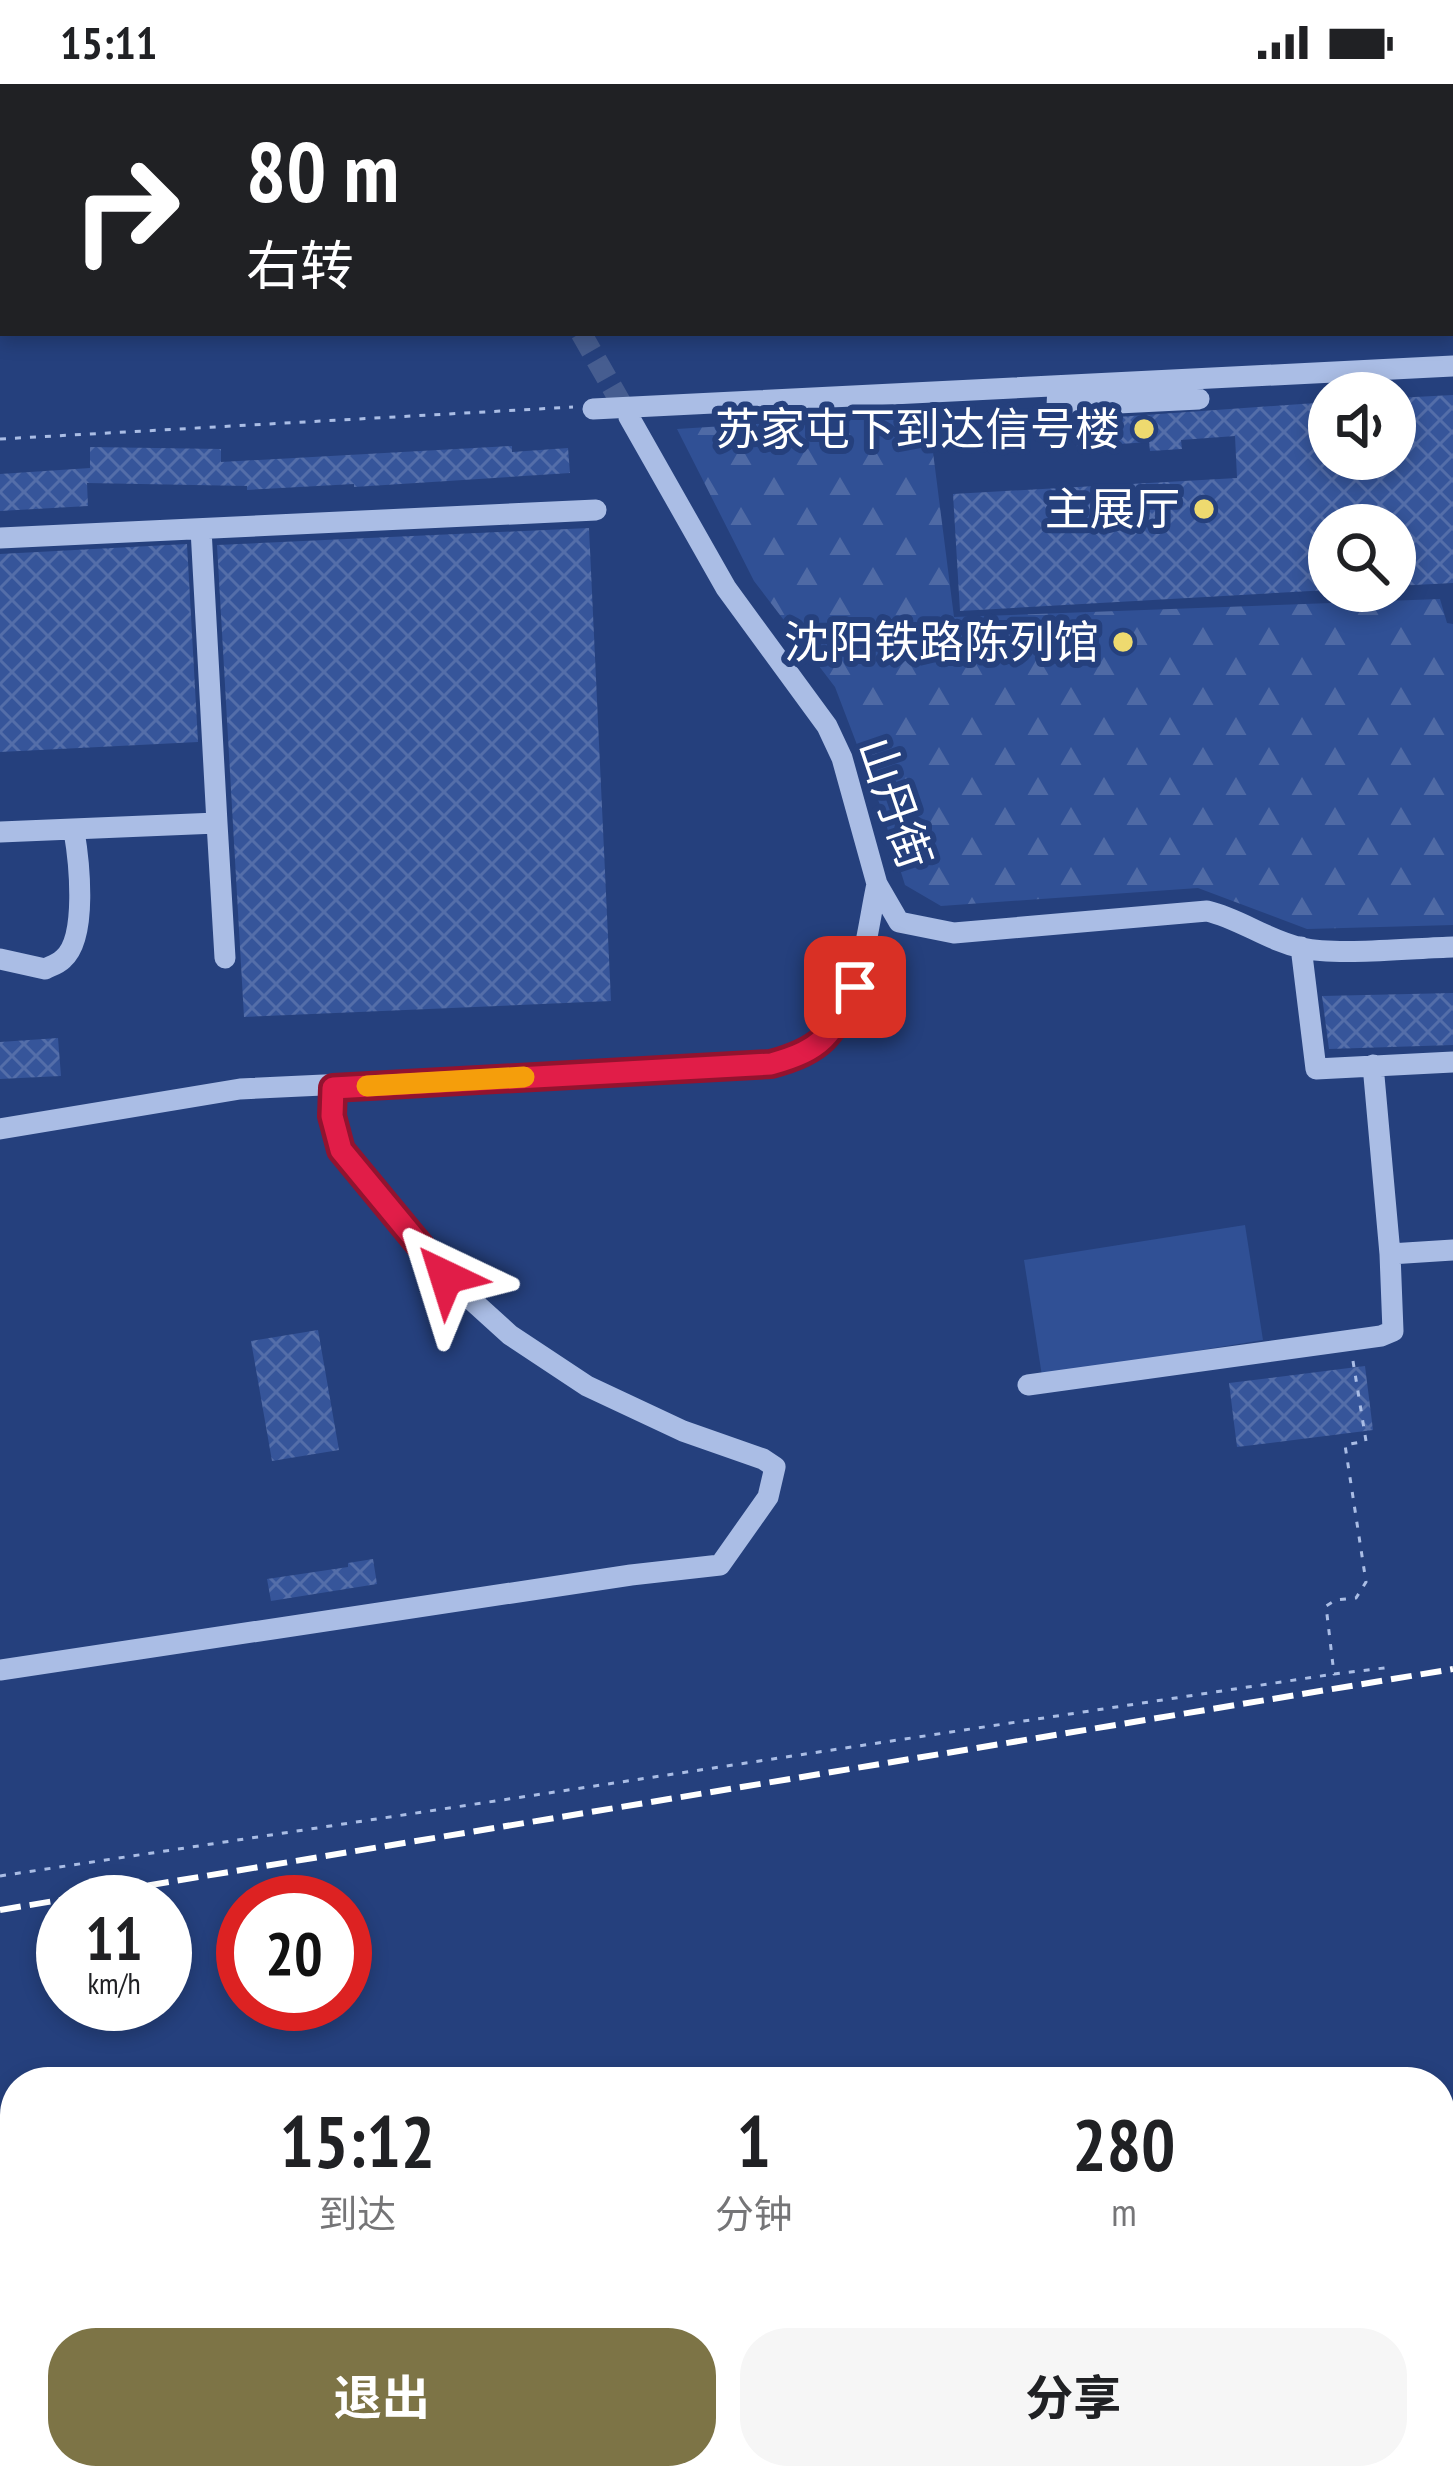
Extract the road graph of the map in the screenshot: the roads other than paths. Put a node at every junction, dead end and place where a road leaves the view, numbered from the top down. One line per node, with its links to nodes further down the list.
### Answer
1 (1453, 366): 2 (street)
2 (593, 409)
3 (628, 417): 10 (street, 山丹街)
4 (596, 510): 5 (street)
5 (201, 529): 6 (street); 7 (street)
6 (0, 538)
7 (217, 823): 8 (street); 14 (street)
8 (74, 831): 9 (street); 13 (street)
9 (0, 832)
10 (877, 884): 11 (street, 山丹街); 17 (street)
11 (1300, 947): 12 (street, 山丹街); 16 (street)
12 (1453, 947)
13 (0, 958)
14 (225, 958)
15 (1453, 1062): 16 (street)
16 (1373, 1064): 20 (street)
17 (333, 1088): 18 (street); 22 (street)
18 (0, 1129)
19 (1453, 1250): 20 (street)
20 (1390, 1254): 21 (street)
21 (1028, 1385)
22 (0, 1670)

